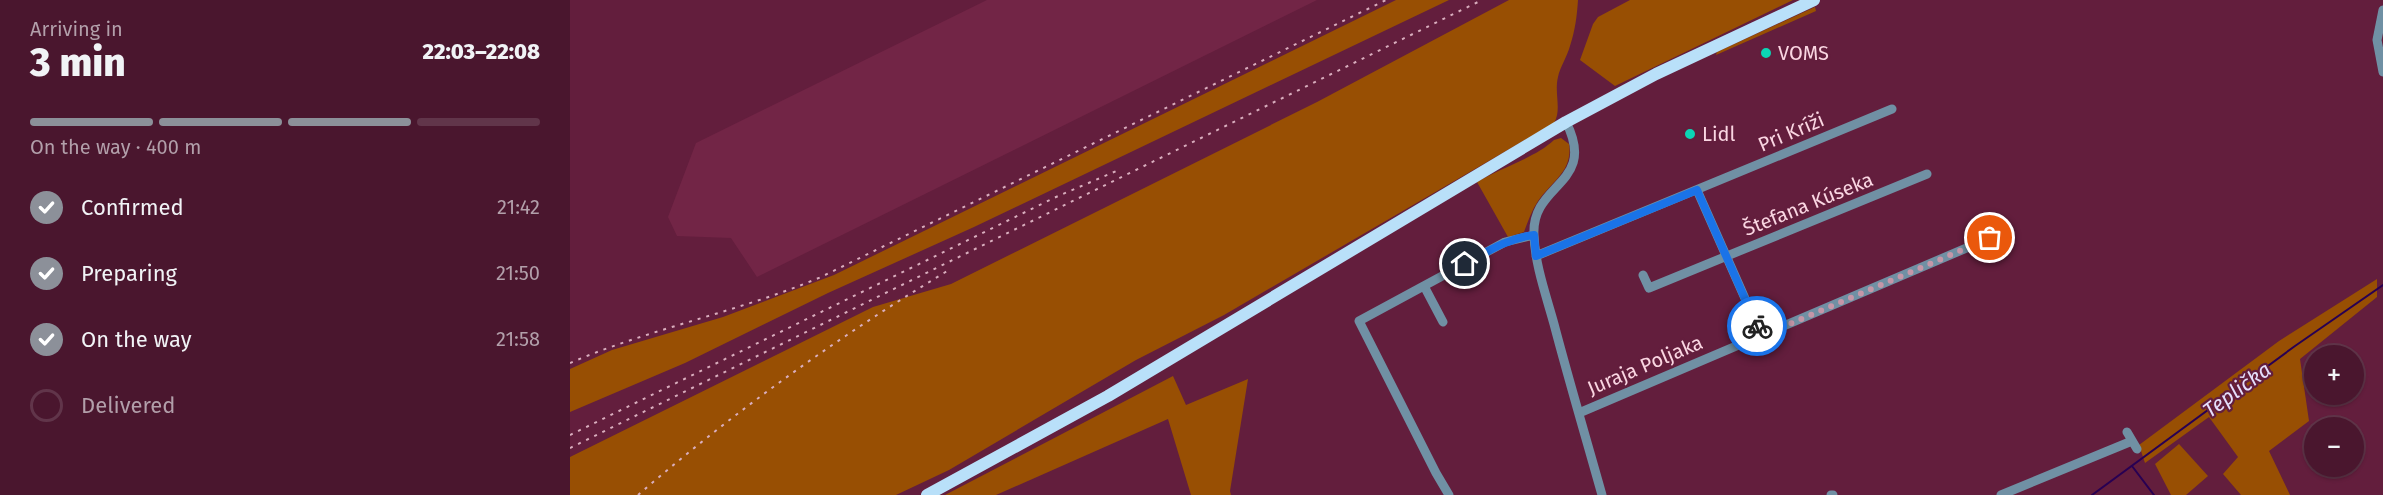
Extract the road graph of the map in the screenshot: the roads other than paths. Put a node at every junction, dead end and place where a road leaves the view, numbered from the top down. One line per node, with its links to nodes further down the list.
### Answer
1 (1814, 0): 5 (main road)
2 (2383, 10): 3 (street)
3 (2383, 72)
4 (1892, 109): 7 (street, Pri Kríži)
5 (1566, 122): 8 (street); 19 (main road)
6 (1927, 174): 11 (street, Štefana Kúseka)
7 (1697, 190): 10 (street, Pri Kríži); 11 (street)
8 (1534, 235): 10 (street); 13 (street)
9 (1990, 239): 15 (street, Juraja Poljaka)
10 (1536, 256): 17 (street)
11 (1726, 257): 12 (street, Štefana Kúseka); 15 (street)
12 (1643, 275)
13 (1424, 286): 14 (street); 20 (street)
14 (1443, 322)
15 (1762, 336): 16 (street); 17 (street, Juraja Poljaka)
16 (1767, 348)
17 (1578, 413): 21 (street)
18 (2132, 441): 22 (street)
19 (927, 495)
20 (1449, 495)
21 (1602, 495)
22 (2001, 495)

